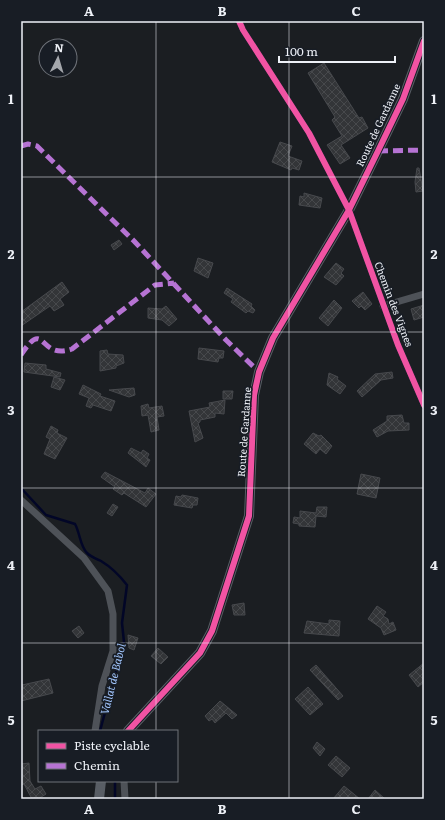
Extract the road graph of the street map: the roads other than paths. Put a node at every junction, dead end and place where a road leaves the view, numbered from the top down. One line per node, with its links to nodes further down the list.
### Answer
1 (239, 21): 3 (street, Chemin des Vignes)
2 (424, 41): 3 (street, Route de Gardanne)
3 (349, 210): 5 (street, Chemin des Vignes); 9 (street, Route de Gardanne)
4 (424, 294): 5 (street)
5 (383, 306): 6 (street, Chemin des Vignes)
6 (424, 404)
7 (21, 500): 8 (street)
8 (95, 730)
9 (129, 730)
10 (101, 782): 12 (street)
11 (124, 782): 13 (street)
12 (99, 799)
13 (125, 799)

